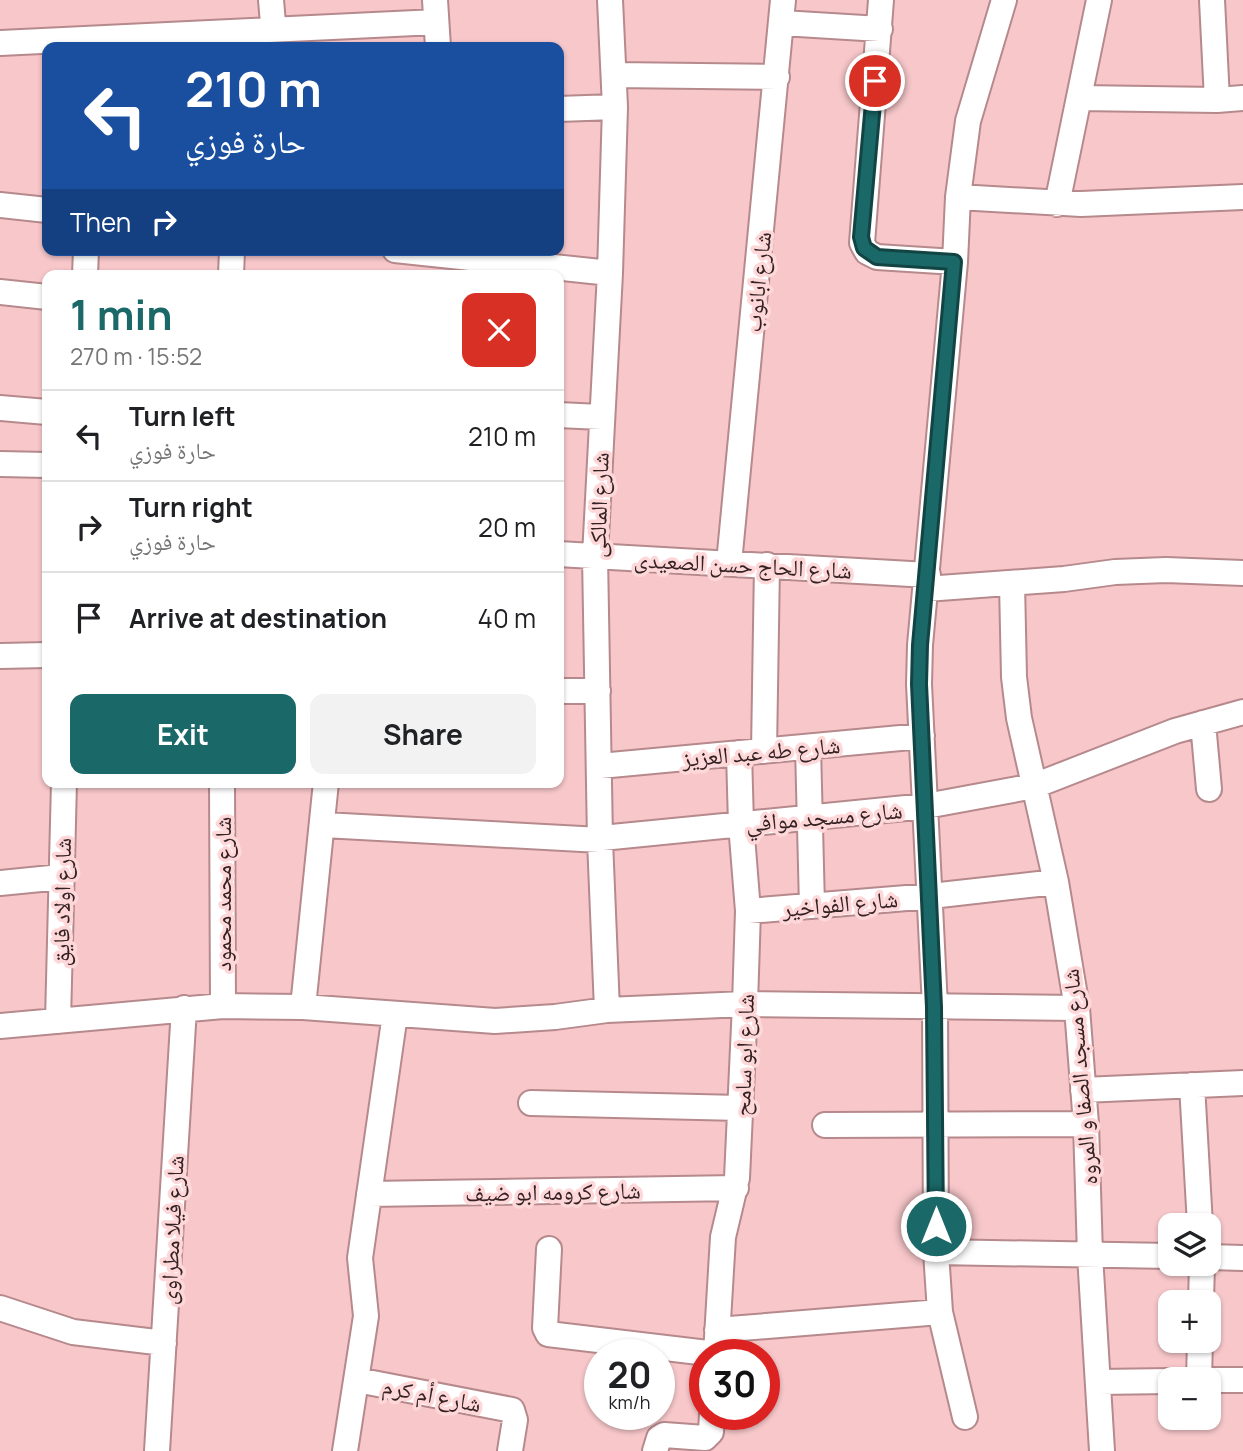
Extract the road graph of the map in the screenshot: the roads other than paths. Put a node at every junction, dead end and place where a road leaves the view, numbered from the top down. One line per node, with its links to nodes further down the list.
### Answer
1 (271, 0): 10 (street)
2 (610, 0): 15 (street, شارع المالكى)
3 (881, 0): 9 (street)
4 (1004, 0): 22 (street)
5 (1099, 0): 17 (street)
6 (1212, 0): 19 (street)
7 (435, 11): 10 (street); 12 (street)
8 (783, 11): 9 (street); 16 (street, شارع ابانوب)
9 (880, 29): 29 (street)
10 (275, 38): 11 (street)
11 (132, 42)
12 (438, 42)
13 (0, 43): 14 (street)
14 (42, 43)
15 (614, 75): 16 (street); 20 (street, شارع المالكى)
16 (777, 77): 41 (street, شارع ابانوب)
17 (1079, 98): 19 (street); 24 (street)
18 (1243, 98): 19 (street)
19 (1217, 100)
20 (615, 107): 21 (street); 30 (street, شارع المالكى)
21 (564, 109)
22 (958, 197): 24 (street); 29 (street)
23 (1243, 197): 24 (street)
24 (1057, 204)
25 (0, 205): 26 (street)
26 (42, 209)
27 (423, 256): 28 (street)
28 (446, 261): 30 (street)
29 (954, 262): 44 (street)
30 (610, 273): 36 (street, شارع المالكى)
31 (0, 292): 32 (street)
32 (42, 296)
33 (0, 408): 34 (street)
34 (42, 412)
35 (564, 415): 36 (street)
36 (601, 416): 40 (street, شارع المالكى)
37 (0, 464): 38 (street)
38 (42, 465)
39 (564, 554): 40 (street, شارع الحاج حسن الصعيدى)
40 (595, 556): 41 (street, شارع الحاج حسن الصعيدى); 49 (street, شارع المالكى)
41 (729, 563): 42 (street, شارع الحاج حسن الصعيدى)
42 (767, 565): 44 (street, شارع الحاج حسن الصعيدى); 54 (street)
43 (1243, 573): 45 (street, شارع الحاج حسن الصعيدى)
44 (927, 582): 45 (street, شارع الحاج حسن الصعيدى); 52 (street)
45 (1012, 583): 57 (street, شارع مسجد الصفا و المروه)
46 (42, 655): 47 (street)
47 (0, 656)
48 (564, 691): 49 (street)
49 (598, 691): 56 (street, شارع المالكى)
50 (1243, 712): 51 (street, شارع مسجد موافي)
51 (1203, 723): 57 (street, شارع مسجد موافي); 61 (street)
52 (922, 736): 53 (street, شارع طه عبد العزيز); 62 (street)
53 (807, 747): 54 (street, شارع طه عبد العزيز); 63 (street)
54 (764, 751): 55 (street, شارع طه عبد العزيز)
55 (739, 753): 56 (street, شارع طه عبد العزيز); 64 (street, شارع ابو سامح)
56 (600, 766): 66 (street, شارع المالكى)
57 (1034, 786): 62 (street, شارع مسجد موافي); 68 (street, شارع مسجد الصفا و المروه)
58 (64, 788): 67 (street, شارع اولاد فايق)
59 (222, 788): 74 (street, شارع محمد محمود)
60 (326, 788): 65 (street)
61 (1209, 789)
62 (926, 806): 63 (street, شارع مسجد موافي); 70 (street)
63 (810, 818): 64 (street, شارع مسجد موافي); 71 (street)
64 (741, 824): 66 (street, شارع مسجد موافي); 72 (street, شارع ابو سامح)
65 (324, 825): 66 (street, شارع مسجد موافي); 75 (street)
66 (601, 839): 79 (street, شارع المالكى)
67 (61, 877): 69 (street); 81 (street, شارع اولاد فايق)
68 (1056, 882): 70 (street, شارع الفواخير); 78 (street, شارع مسجد الصفا و المروه)
69 (0, 883)
70 (931, 896): 71 (street, شارع الفواخير); 76 (street)
71 (813, 906): 72 (street, شارع الفواخير)
72 (748, 911): 73 (street, شارع ابو سامح)
73 (745, 1004): 76 (street); 79 (street); 87 (street, شارع ابو سامح)
74 (223, 1006): 75 (street); 77 (street)
75 (303, 1007): 80 (street)
76 (934, 1007): 78 (street); 90 (street)
77 (184, 1008): 81 (street); 104 (street, شارع فيلا مطراوى)
78 (1077, 1008): 85 (street, شارع مسجد الصفا و المروه)
79 (607, 1010): 80 (street)
80 (395, 1014): 92 (street)
81 (58, 1021): 82 (street)
82 (0, 1026)
83 (1243, 1083): 84 (street)
84 (1192, 1085): 85 (street); 93 (street)
85 (1083, 1090): 88 (street, شارع مسجد الصفا و المروه)
86 (531, 1103): 87 (street)
87 (740, 1108): 91 (street, شارع ابو سامح)
88 (1086, 1124): 90 (street); 96 (street, شارع مسجد الصفا و المروه)
89 (825, 1125): 90 (street)
90 (936, 1125): 95 (street)
91 (736, 1188): 92 (street, شارع كرومه ابو ضيف); 102 (street, شارع ابو سامح)
92 (369, 1194): 106 (street)
93 (1199, 1213)
94 (549, 1249): 105 (street)
95 (936, 1252): 96 (street); 101 (street)
96 (1090, 1255): 97 (street); 110 (street, شارع مسجد الصفا و المروه)
97 (1158, 1256)
98 (1221, 1257): 99 (street)
99 (1243, 1258)
100 (0, 1308): 104 (street)
101 (940, 1312): 103 (street); 111 (street)
102 (716, 1339)
103 (762, 1339)
104 (164, 1343): 113 (street, شارع فيلا مطراوى)
105 (689, 1344)
106 (357, 1380): 114 (street); 115 (street, شارع أم كرم)
107 (1221, 1380): 108 (street)
108 (1243, 1380)
109 (1158, 1381): 110 (street)
110 (1098, 1382): 117 (street, شارع مسجد الصفا و المروه)
111 (965, 1418)
112 (711, 1430): 116 (street)
113 (158, 1451)
114 (345, 1451)
115 (510, 1451)
116 (654, 1451)
117 (1102, 1451)

